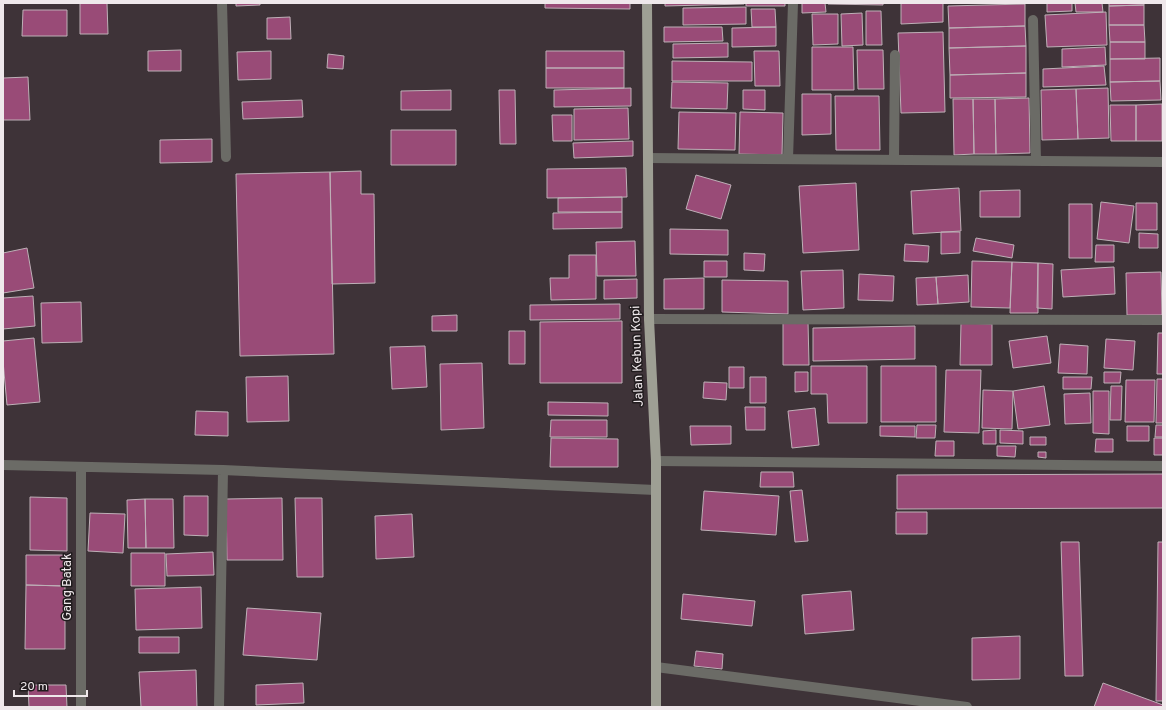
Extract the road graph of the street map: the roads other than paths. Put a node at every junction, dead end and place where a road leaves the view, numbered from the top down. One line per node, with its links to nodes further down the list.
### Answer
1 (222, 3): 6 (street)
2 (647, 3): 7 (main road, Jalan Kebun Kopi)
3 (793, 3): 8 (street)
4 (1033, 20): 10 (street)
5 (895, 55): 9 (street)
6 (226, 157)
7 (648, 158): 8 (street); 12 (main road, Jalan Kebun Kopi)
8 (788, 159): 9 (street)
9 (894, 159): 10 (street)
10 (1036, 161): 11 (street)
11 (1163, 162)
12 (649, 319): 13 (street); 14 (main road, Jalan Kebun Kopi)
13 (1163, 320)
14 (656, 461): 16 (street); 19 (main road, Jalan Kebun Kopi)
15 (3, 465): 17 (street)
16 (1163, 466)
17 (81, 467): 18 (street); 21 (street, Gang Batak)
18 (223, 470): 19 (street); 22 (street)
19 (655, 490): 20 (main road, Jalan Kebun Kopi)
20 (656, 667): 23 (main road, Jalan Kebun Kopi); 24 (street)
21 (81, 707)
22 (219, 707)
23 (656, 707)
24 (967, 707)

